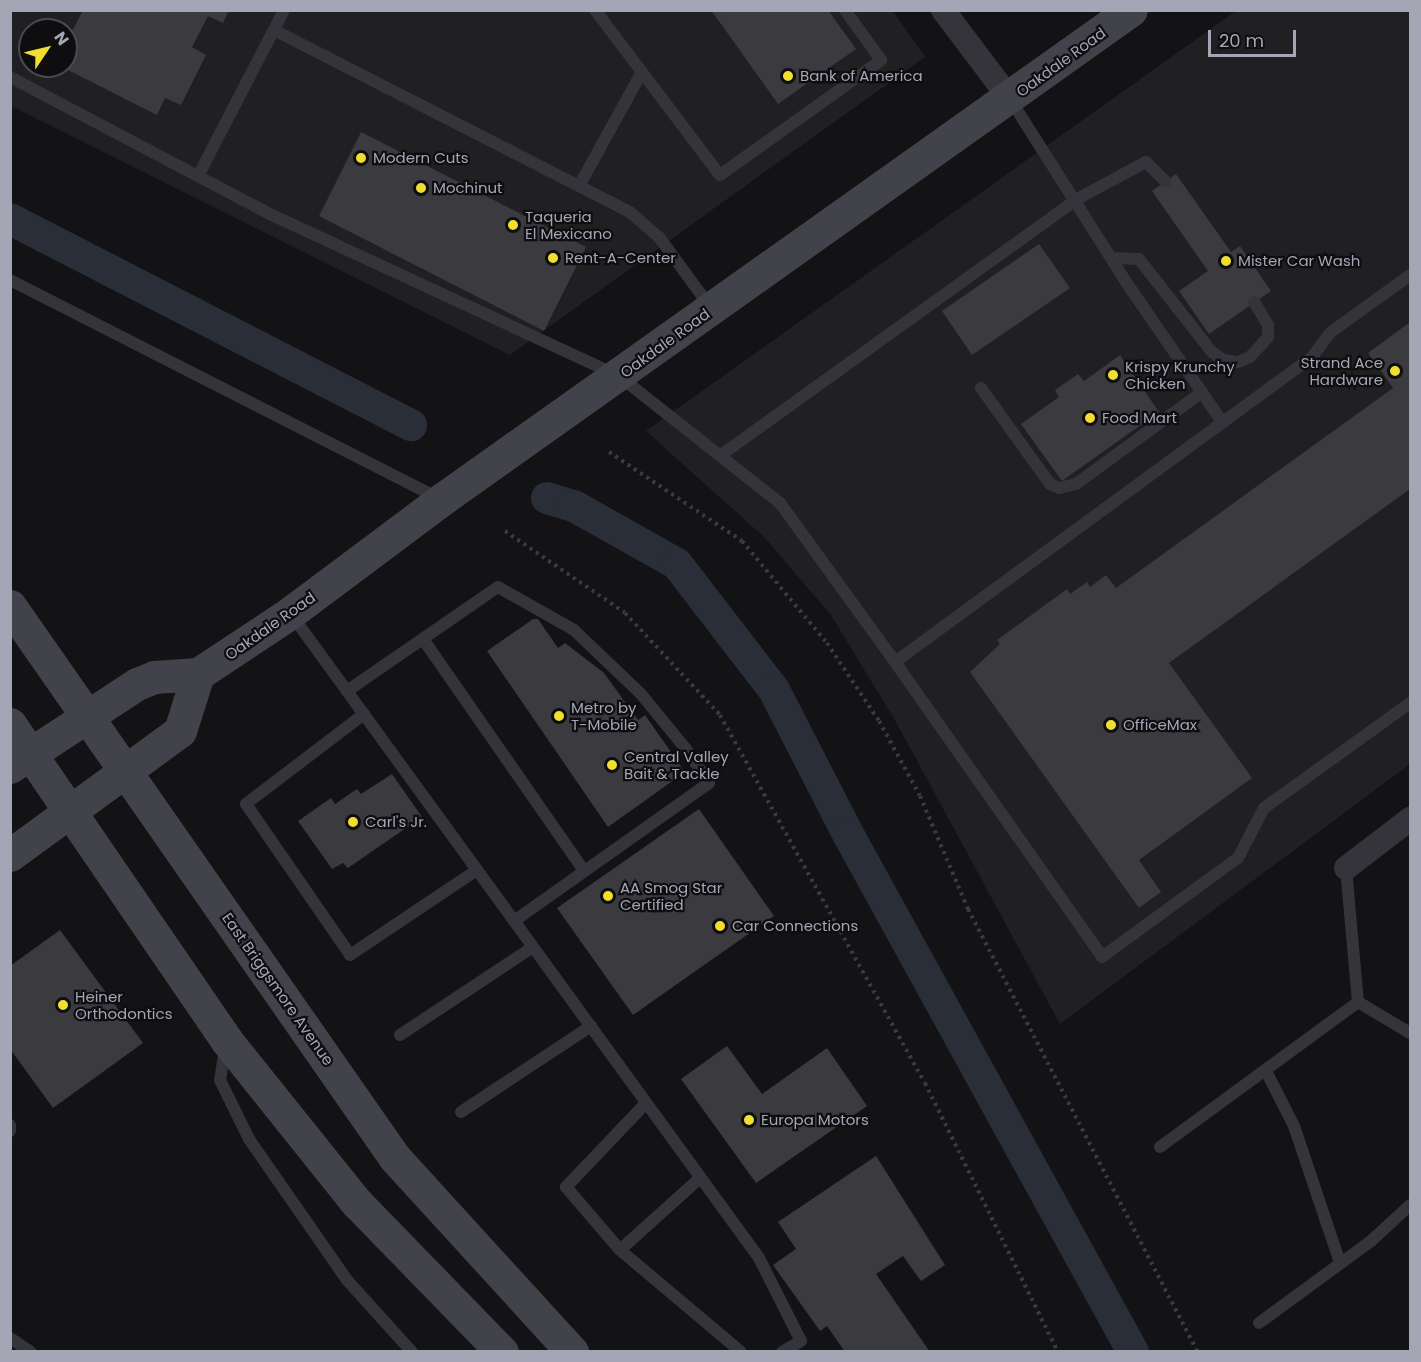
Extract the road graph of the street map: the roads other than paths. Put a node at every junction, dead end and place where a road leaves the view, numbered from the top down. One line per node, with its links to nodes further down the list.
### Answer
1 (284, 10): 6 (lane)
2 (595, 10): 7 (lane)
3 (845, 10): 7 (lane)
4 (943, 10): 9 (street)
5 (1131, 10): 9 (main road, Oakdale Road)
6 (274, 30): 10 (lane); 12 (lane)
7 (642, 72): 12 (lane)
8 (10, 77): 10 (lane)
9 (1011, 99): 13 (lane); 18 (main road, Oakdale Road)
10 (198, 176): 19 (lane)
11 (1166, 182): 13 (lane)
12 (579, 186): 18 (lane)
13 (1077, 199): 14 (lane); 23 (lane)
14 (1112, 258): 17 (lane); 21 (lane)
15 (1410, 275): 22 (lane)
16 (10, 280): 24 (lane)
17 (1254, 302)
18 (712, 309): 19 (main road, Oakdale Road)
19 (619, 376): 23 (lane); 24 (main road, Oakdale Road)
20 (981, 388): 21 (lane)
21 (1202, 392): 22 (lane)
22 (1223, 423): 28 (lane)
23 (721, 455): 28 (lane)
24 (441, 500): 26 (main road, Oakdale Road)
25 (10, 606): 32 (main road, East Briggsmore Avenue)
26 (290, 613): 29 (main road, Oakdale Road); 30 (lane)
27 (423, 639): 30 (lane); 42 (lane); 42 (lane)
28 (895, 662): 31 (lane)
29 (198, 674): 32 (main road, Oakdale Road); 36 (main road)
30 (346, 691): 33 (lane)
31 (1410, 703)
32 (87, 712): 35 (main road, Oakdale Road); 36 (main road, East Briggsmore Avenue)
33 (364, 714): 41 (lane); 41 (lane)
34 (10, 724): 35 (main road)
35 (21, 760): 37 (main road)
36 (126, 770): 37 (main road); 65 (main road, East Briggsmore Avenue)
37 (70, 811): 39 (main road); 49 (main road)
38 (1410, 819): 40 (street)
39 (10, 855)
40 (1346, 868): 45 (lane)
41 (477, 870): 43 (lane)
42 (584, 871): 43 (lane)
43 (514, 921): 44 (lane)
44 (533, 947): 46 (lane); 48 (lane)
45 (1358, 1002): 47 (lane); 50 (lane)
46 (591, 1026): 51 (lane); 52 (lane)
47 (1410, 1033)
48 (400, 1035)
49 (226, 1041): 63 (lane); 64 (main road)
50 (1266, 1071): 55 (lane); 59 (lane)
51 (646, 1103): 56 (lane); 58 (lane)
52 (461, 1112)
53 (10, 1125): 54 (lane)
54 (10, 1131)
55 (1160, 1147)
56 (700, 1178): 58 (lane); 67 (lane)
57 (1410, 1205): 59 (lane)
58 (620, 1250): 66 (lane)
59 (1340, 1263): 60 (lane)
60 (1259, 1323)
61 (10, 1338): 62 (lane)
62 (31, 1352)
63 (412, 1352)
64 (502, 1352)
65 (572, 1352)
66 (741, 1352)
67 (782, 1352)

